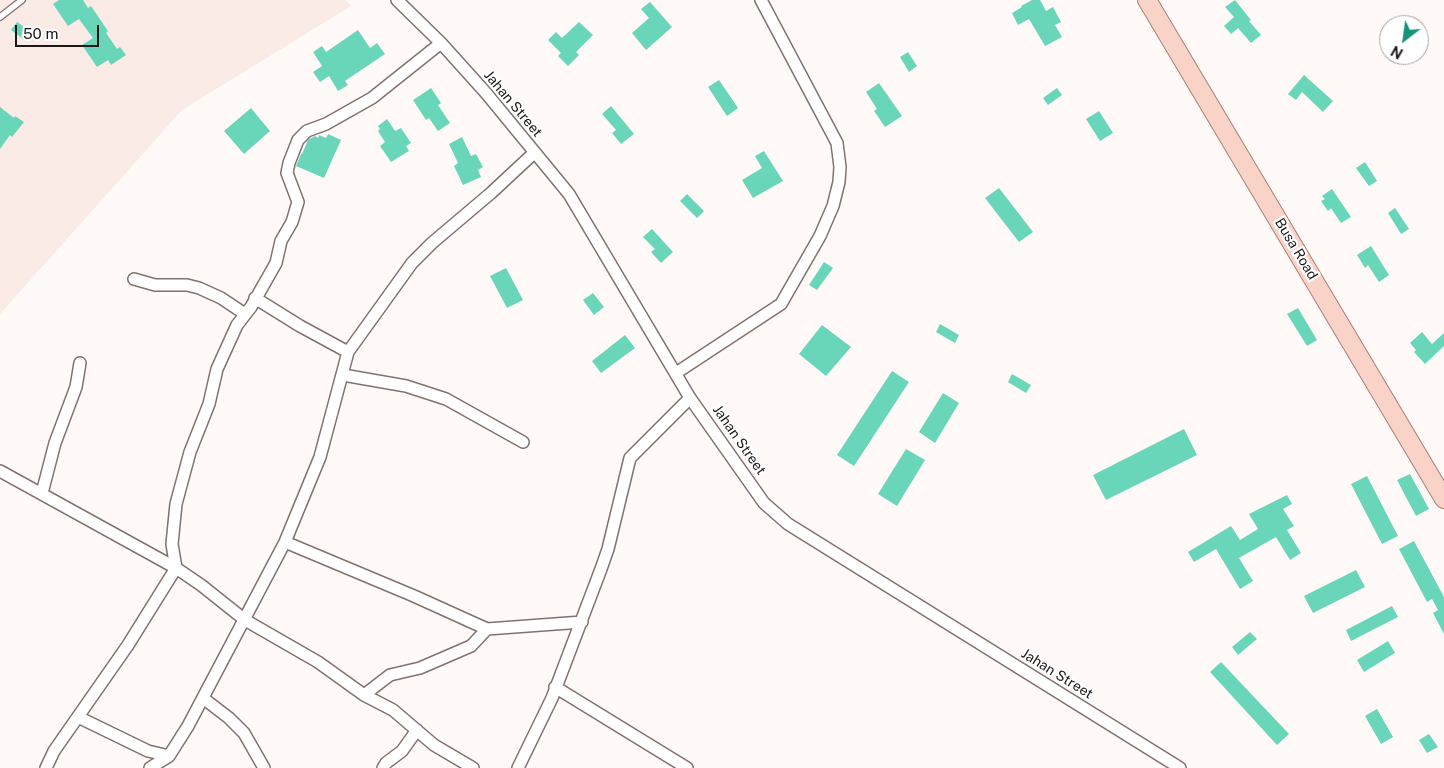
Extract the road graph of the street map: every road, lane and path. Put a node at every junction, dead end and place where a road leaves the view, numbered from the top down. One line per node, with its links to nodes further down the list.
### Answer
1 (22, 0): 5 (lane)
2 (397, 0): 6 (street, Jahan Street)
3 (761, 0): 13 (street)
4 (1152, 2): 19 (main road, Busa Road)
5 (0, 17)
6 (441, 43): 7 (street, Jahan Street); 9 (street)
7 (534, 153): 11 (street); 13 (street, Jahan Street)
8 (134, 279): 10 (street)
9 (255, 298): 10 (street); 11 (street)
10 (245, 314): 21 (street)
11 (348, 352): 14 (street)
12 (80, 363): 18 (street)
13 (676, 373): 15 (street, Jahan Street)
14 (343, 375): 16 (street); 20 (street)
15 (690, 398): 23 (street); 38 (street, Jahan Street)
16 (523, 442)
17 (0, 471): 18 (street)
18 (42, 492): 21 (street)
19 (1444, 499)
20 (285, 542): 22 (street); 24 (street)
21 (176, 568): 22 (street); 28 (street)
22 (245, 620): 26 (street); 27 (street)
23 (582, 622): 24 (street); 25 (street)
24 (487, 629): 26 (street)
25 (555, 687): 36 (street); 37 (street)
26 (364, 695): 29 (street)
27 (203, 698): 30 (street); 33 (street)
28 (78, 717): 30 (street); 31 (street)
29 (417, 730): 34 (street); 35 (street)
30 (169, 756): 32 (street)
31 (46, 768)
32 (150, 768)
33 (264, 768)
34 (383, 768)
35 (473, 768)
36 (518, 768)
37 (687, 768)
38 (1180, 768)

